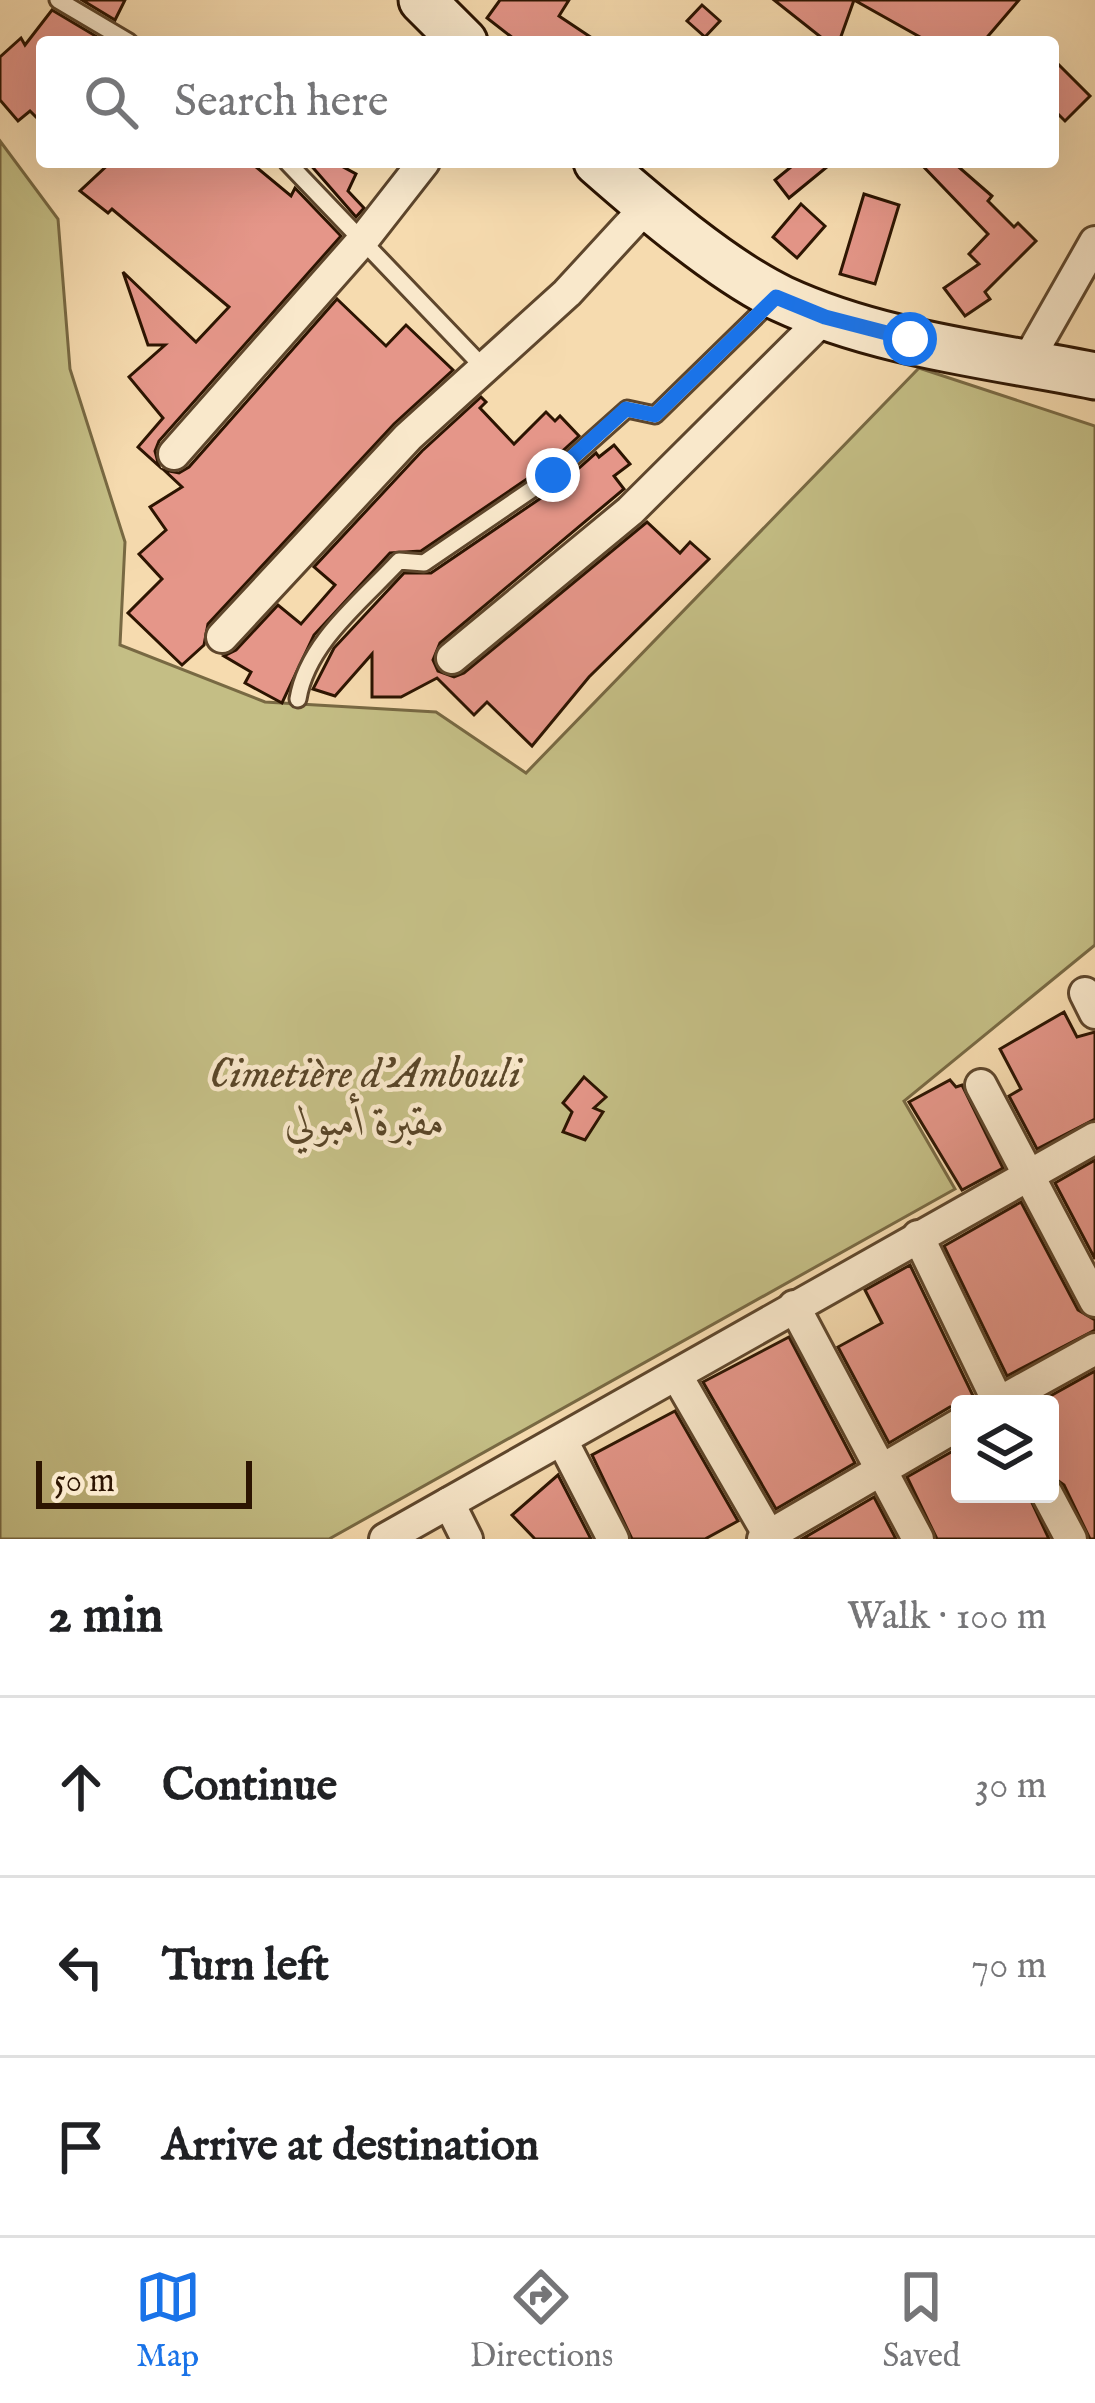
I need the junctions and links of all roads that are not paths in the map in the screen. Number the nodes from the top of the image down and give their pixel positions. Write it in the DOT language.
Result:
graph roads {
  1 [pos="58,0"];
  2 [pos="422,0"];
  3 [pos="119,36"];
  4 [pos="458,36"];
  5 [pos="293,168"];
  6 [pos="419,168"];
  7 [pos="604,168"];
  8 [pos="647,206"];
  9 [pos="363,240"];
  10 [pos="1095,242"];
  11 [pos="776,297"];
  12 [pos="825,317"];
  13 [pos="1025,365"];
  14 [pos="485,369"];
  15 [pos="1095,376"];
  16 [pos="174,454"];
  17 [pos="222,637"];
  18 [pos="452,658"];
  19 [pos="298,698"];
  20 [pos="981,1084"];
  21 [pos="1095,1138"];
  22 [pos="1031,1175"];
  23 [pos="917,1235"];
  24 [pos="1095,1301"];
  25 [pos="794,1306"];
  26 [pos="1095,1348"];
  27 [pos="677,1376"];
  28 [pos="994,1395"];
  29 [pos="1014,1395"];
  30 [pos="951,1429"];
  31 [pos="563,1442"];
  32 [pos="882,1467"];
  33 [pos="1052,1503"];
  34 [pos="449,1504"];
  35 [pos="768,1538"];
  36 [pos="386,1539"];
  37 [pos="467,1539"];
  38 [pos="613,1539"];
  39 [pos="918,1539"];
  40 [pos="1071,1539"];
  1 -- 3 [label="lane"];
  2 -- 4 [label="street"];
  5 -- 9 [label="lane"];
  6 -- 9 [label="street"];
  7 -- 8 [label="street"];
  8 -- 11 [label="street"];
  8 -- 14 [label="street"];
  9 -- 14 [label="lane"];
  9 -- 16 [label="street"];
  10 -- 13 [label="street"];
  11 -- 12 [label="street"];
  11 -- 19 [label="lane"];
  12 -- 13 [label="street"];
  12 -- 18 [label="street"];
  13 -- 15 [label="street"];
  14 -- 17 [label="street"];
  20 -- 22 [label="street"];
  21 -- 22 [label="street"];
  22 -- 23 [label="street"];
  22 -- 24 [label="street"];
  23 -- 25 [label="street"];
  23 -- 28 [label="street"];
  25 -- 27 [label="street"];
  25 -- 32 [label="street"];
  26 -- 29 [label="street"];
  27 -- 31 [label="street"];
  27 -- 35 [label="street"];
  30 -- 32 [label="street"];
  31 -- 34 [label="street"];
  31 -- 38 [label="street"];
  32 -- 35 [label="street"];
  32 -- 39 [label="street"];
  33 -- 40 [label="street"];
  34 -- 36 [label="street"];
  34 -- 37 [label="street"];
}
